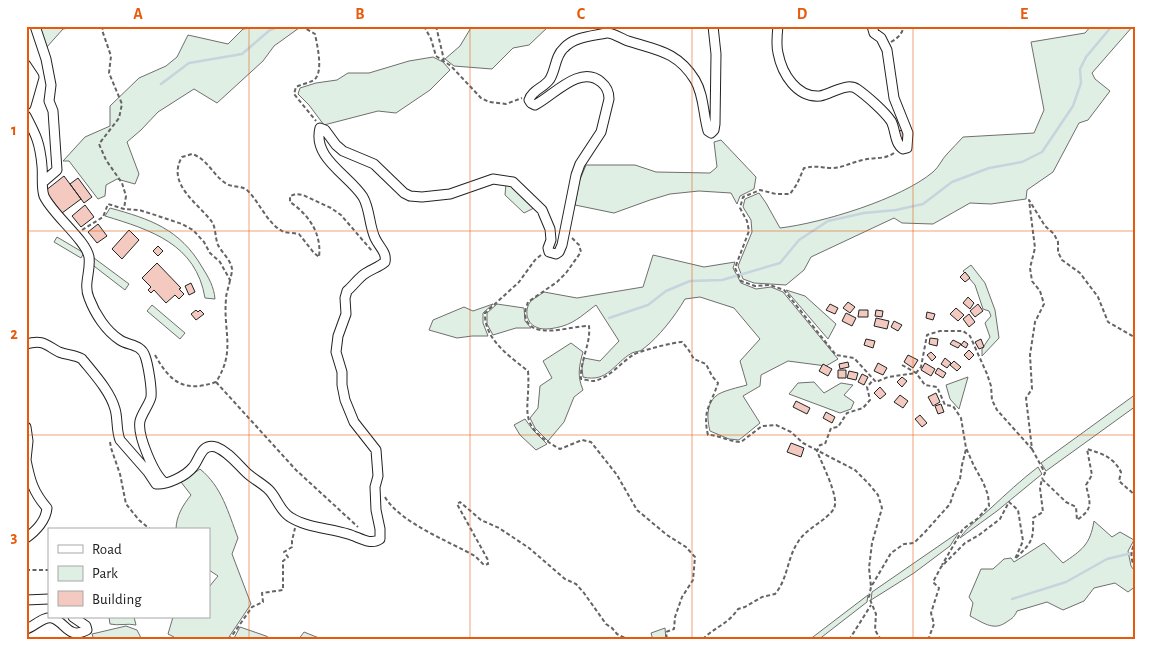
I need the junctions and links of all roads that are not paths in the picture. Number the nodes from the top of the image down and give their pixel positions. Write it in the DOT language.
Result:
graph roads {
  1 [pos="35,26"];
  2 [pos="713,26"];
  3 [pos="778,26"];
  4 [pos="872,26"];
  5 [pos="26,64"];
  6 [pos="26,105"];
  7 [pos="26,116"];
  8 [pos="43,182"];
  9 [pos="26,344"];
  10 [pos="26,427"];
  11 [pos="26,460"];
  12 [pos="165,483"];
  13 [pos="26,538"];
  14 [pos="48,599"];
  15 [pos="26,600"];
  16 [pos="49,618"];
  17 [pos="53,618"];
  18 [pos="74,618"];
  19 [pos="26,629"];
  1 -- 8 [label="street"];
  2 -- 12 [label="street"];
  3 -- 4 [label="street"];
  5 -- 6 [label="street"];
  7 -- 8 [label="street"];
  8 -- 12 [label="street"];
  9 -- 12 [label="street"];
  10 -- 11 [label="street"];
  11 -- 13 [label="street"];
  14 -- 15 [label="street"];
  16 -- 19 [label="street"];
  17 -- 18 [label="street"];
}
